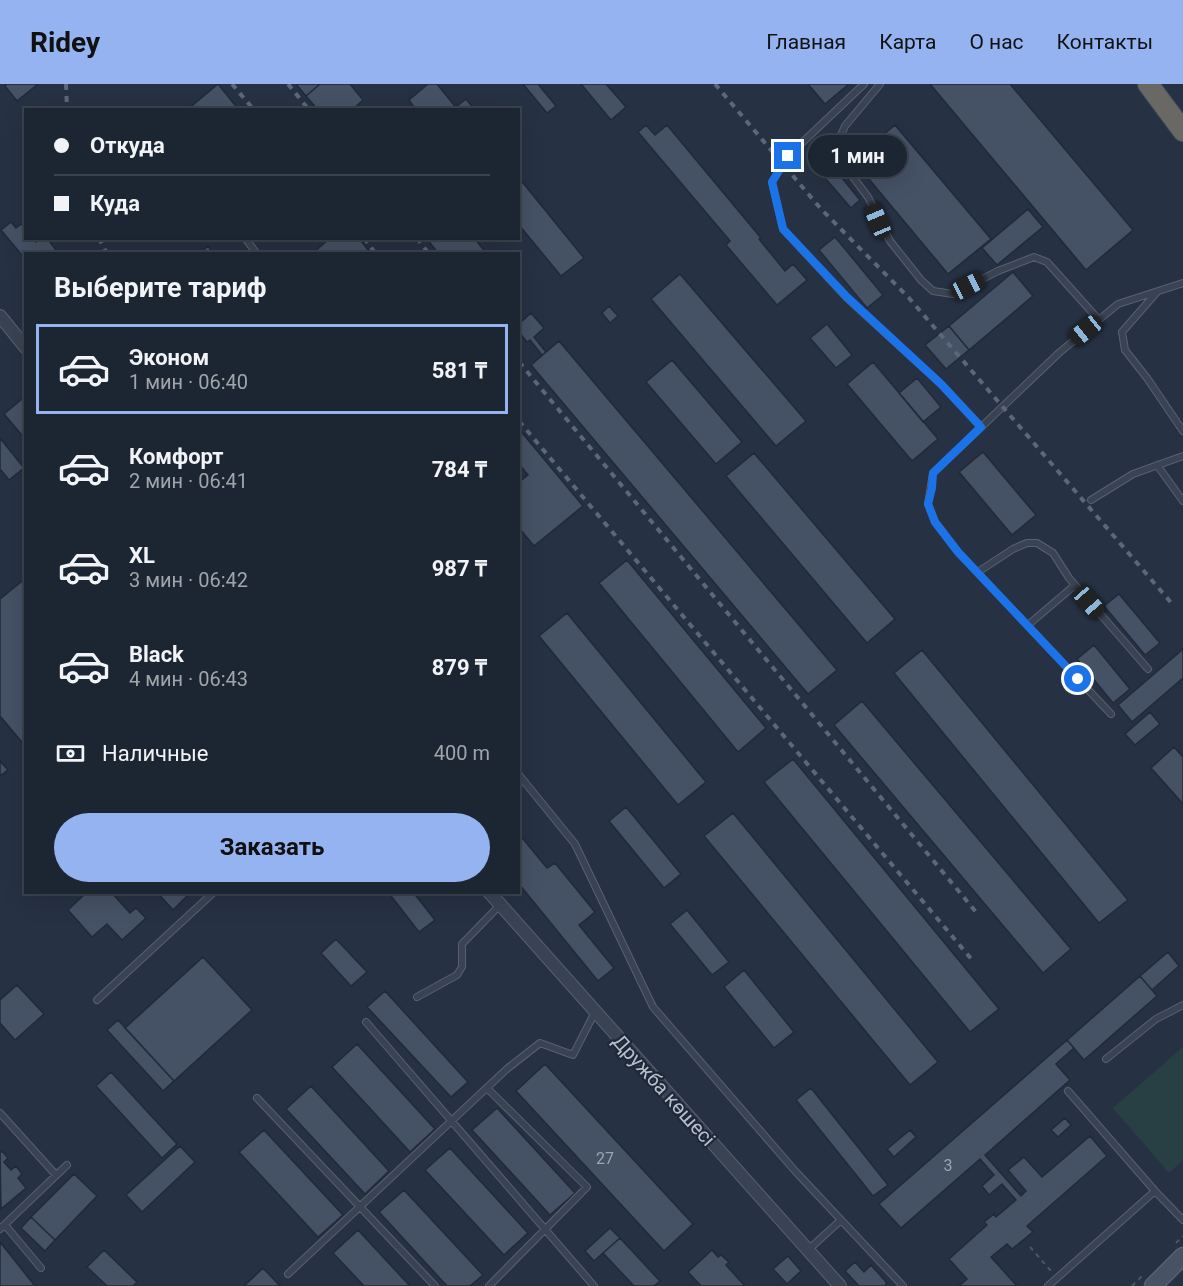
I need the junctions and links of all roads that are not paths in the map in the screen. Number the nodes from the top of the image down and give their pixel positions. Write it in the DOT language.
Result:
graph roads {
  1 [pos="864,84"];
  2 [pos="880,84"];
  3 [pos="1148,84"];
  4 [pos="1183,131"];
  5 [pos="1183,283"];
  6 [pos="1158,292"];
  7 [pos="0,316"];
  8 [pos="1099,320"];
  9 [pos="24,346"];
  10 [pos="981,427"];
  11 [pos="1183,431"];
  12 [pos="1183,456"];
  13 [pos="1157,465"];
  14 [pos="1091,500"];
  15 [pos="1183,501"];
  16 [pos="978,572"];
  17 [pos="1075,585"];
  18 [pos="1028,625"];
  19 [pos="1148,669"];
  20 [pos="1111,714"];
  21 [pos="520,776"];
  22 [pos="212,894"];
  23 [pos="491,894"];
  24 [pos="500,905"];
  25 [pos="417,997"];
  26 [pos="97,1000"];
  27 [pos="1183,1005"];
  28 [pos="595,1012"];
  29 [pos="366,1022"];
  30 [pos="1106,1059"];
  31 [pos="487,1088"];
  32 [pos="1068,1091"];
  33 [pos="257,1098"];
  34 [pos="0,1113"];
  35 [pos="451,1122"];
  36 [pos="67,1165"];
  37 [pos="56,1175"];
  38 [pos="1155,1191"];
  39 [pos="360,1207"];
  40 [pos="841,1220"];
  41 [pos="1183,1220"];
  42 [pos="2,1227"];
  43 [pos="544,1230"];
  44 [pos="807,1250"];
  45 [pos="1183,1256"];
  46 [pos="41,1268"];
  47 [pos="288,1274"];
  48 [pos="435,1286"];
  49 [pos="489,1286"];
  50 [pos="594,1286"];
  51 [pos="840,1286"];
  52 [pos="903,1286"];
  53 [pos="1048,1286"];
  54 [pos="1153,1286"];
  1 -- 10 [label="lane"];
  2 -- 8 [label="lane"];
  3 -- 4 [label="highway"];
  5 -- 6 [label="lane"];
  6 -- 8 [label="lane"];
  6 -- 11 [label="lane"];
  7 -- 9 [label="street"];
  8 -- 10 [label="lane"];
  10 -- 16 [label="lane"];
  12 -- 13 [label="lane"];
  13 -- 14 [label="lane"];
  13 -- 15 [label="lane"];
  16 -- 17 [label="lane"];
  16 -- 18 [label="lane"];
  17 -- 18 [label="lane"];
  17 -- 19 [label="lane"];
  18 -- 20 [label="lane"];
  21 -- 40 [label="lane"];
  22 -- 26 [label="lane"];
  23 -- 24 [label="street, Дружба көшесі"];
  24 -- 25 [label="lane"];
  24 -- 28 [label="street, Дружба көшесі"];
  27 -- 30 [label="lane"];
  28 -- 31 [label="lane"];
  28 -- 44 [label="street, Дружба көшесі"];
  29 -- 35 [label="lane"];
  31 -- 35 [label="lane"];
  31 -- 43 [label="lane"];
  32 -- 38 [label="lane"];
  33 -- 39 [label="lane"];
  34 -- 37 [label="lane"];
  35 -- 39 [label="lane"];
  35 -- 43 [label="lane"];
  36 -- 37 [label="lane"];
  37 -- 42 [label="lane"];
  38 -- 41 [label="lane"];
  38 -- 53 [label="lane"];
  39 -- 47 [label="lane"];
  39 -- 48 [label="lane"];
  40 -- 44 [label="lane"];
  40 -- 52 [label="lane"];
  42 -- 46 [label="lane"];
  43 -- 49 [label="lane"];
  43 -- 50 [label="lane"];
  44 -- 51 [label="street, Дружба көшесі"];
  45 -- 54 [label="main road"];
}
